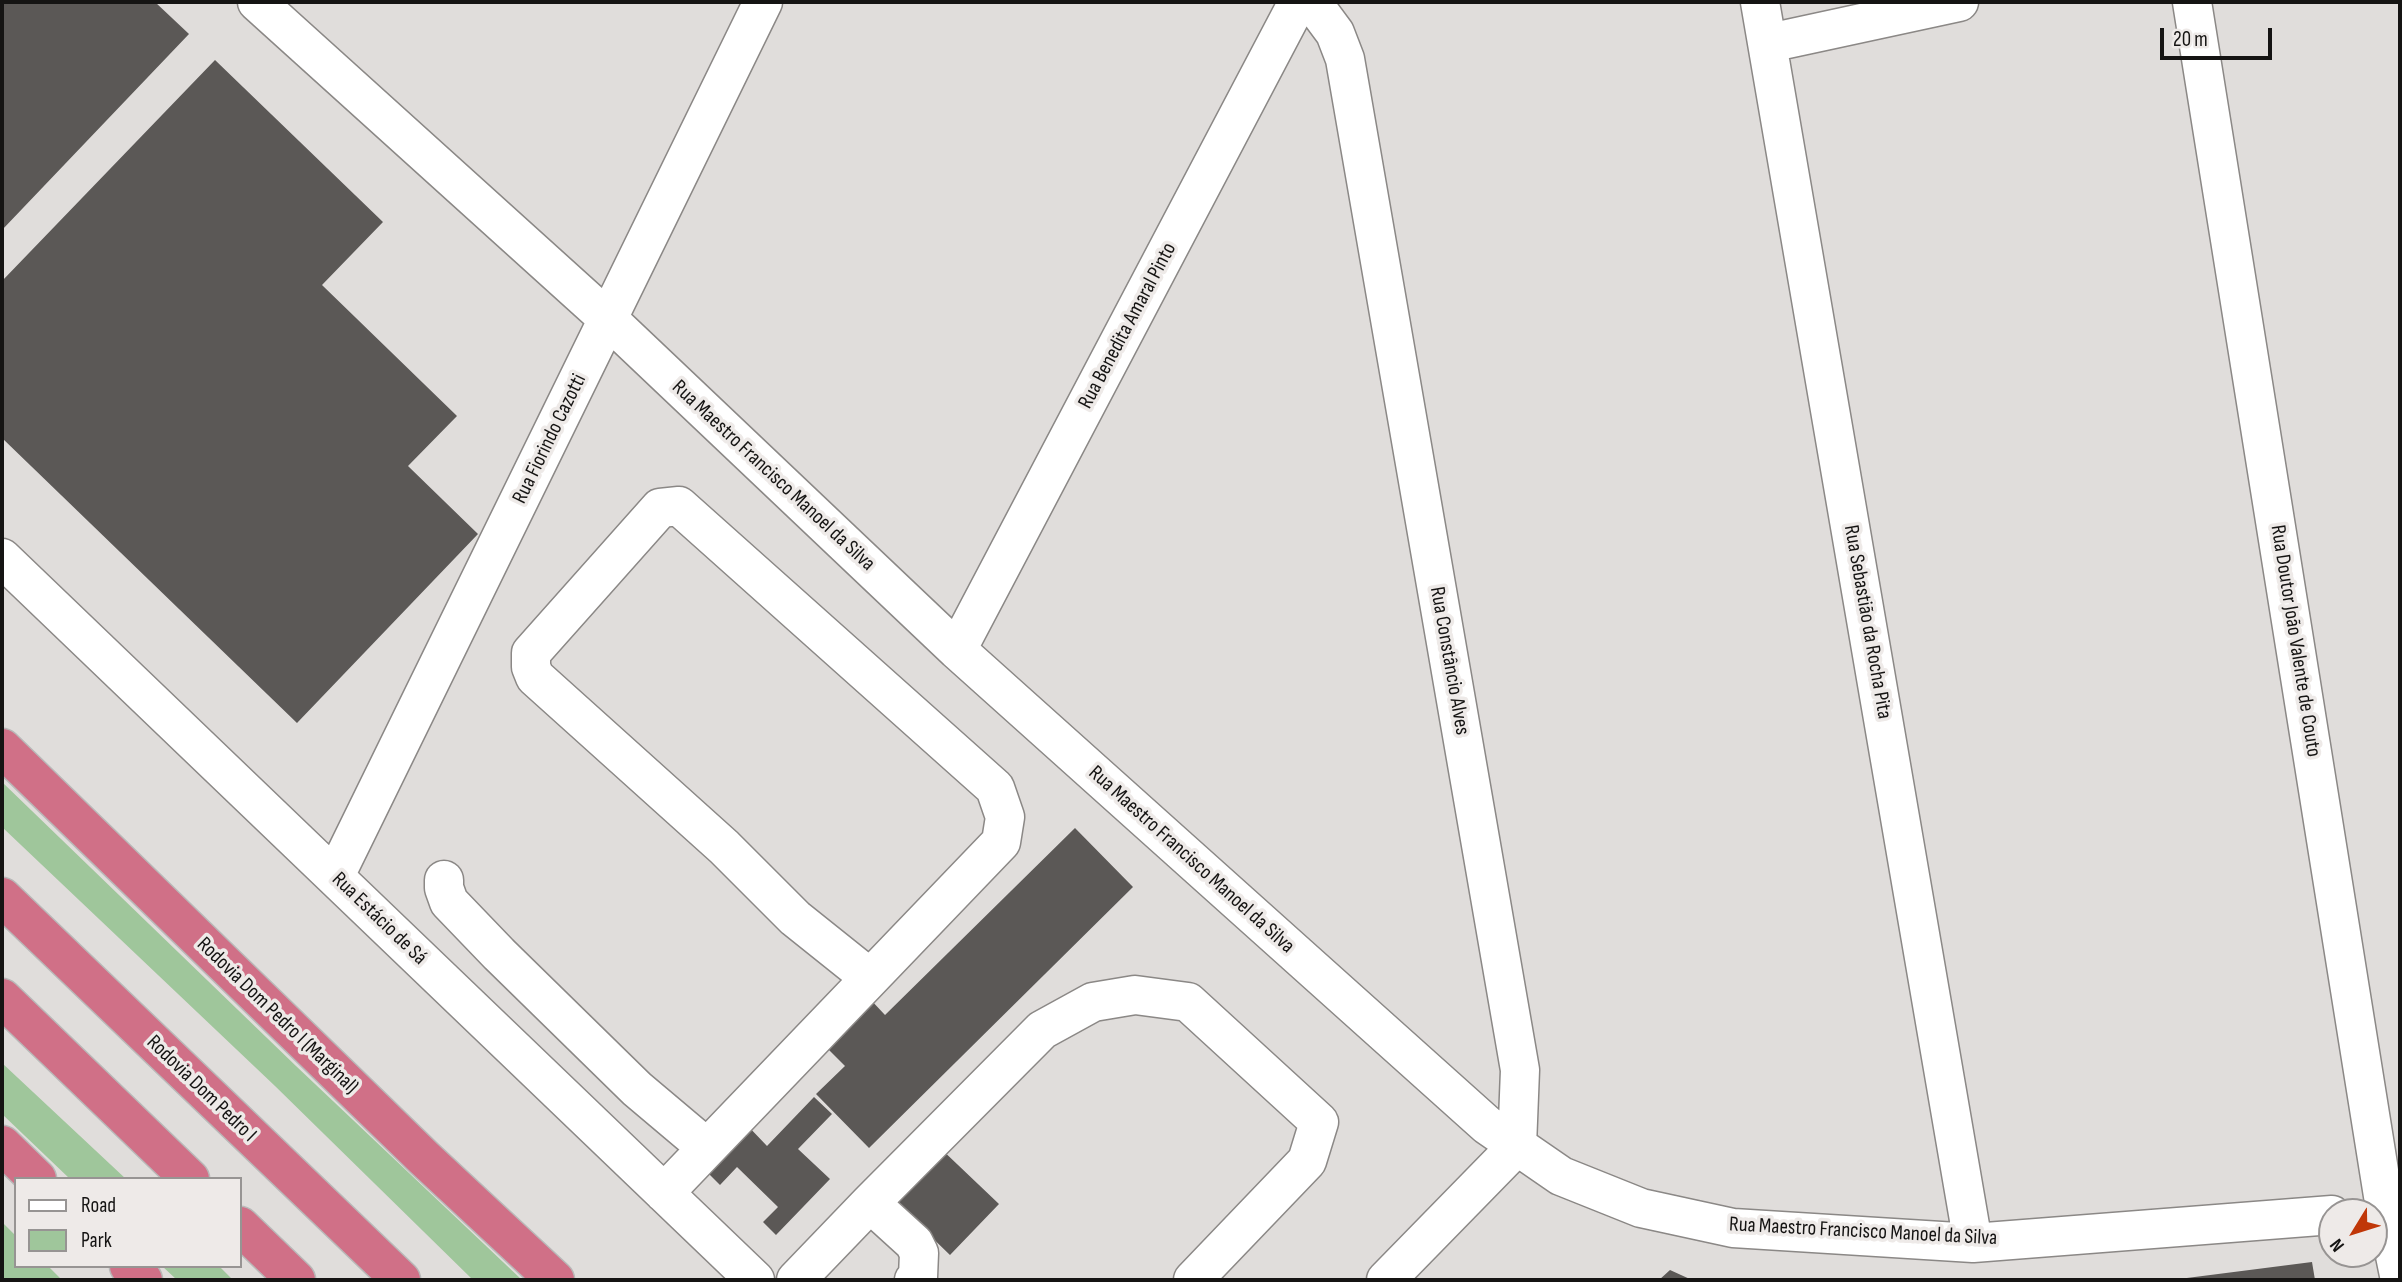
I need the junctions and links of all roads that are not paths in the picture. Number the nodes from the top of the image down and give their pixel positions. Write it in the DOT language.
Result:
graph roads {
  1 [pos="764,2"];
  2 [pos="1298,2"];
  3 [pos="1312,2"];
  4 [pos="1760,2"];
  5 [pos="1959,2"];
  6 [pos="2192,2"];
  7 [pos="279,10"];
  8 [pos="1769,43"];
  9 [pos="608,320"];
  10 [pos="2,558"];
  11 [pos="957,650"];
  12 [pos="2,748"];
  13 [pos="335,876"];
  14 [pos="444,880"];
  15 [pos="2,897"];
  16 [pos="870,978"];
  17 [pos="2,998"];
  18 [pos="2,1144"];
  19 [pos="1517,1146"];
  20 [pos="707,1148"];
  21 [pos="35,1177"];
  22 [pos="188,1177"];
  23 [pos="664,1193"];
  24 [pos="2378,1198"];
  25 [pos="870,1203"];
  26 [pos="2318,1216"];
  27 [pos="242,1228"];
  28 [pos="2388,1237"];
  29 [pos="1973,1243"];
  30 [pos="296,1280"];
  31 [pos="401,1280"];
  32 [pos="555,1280"];
  33 [pos="755,1280"];
  34 [pos="796,1280"];
  35 [pos="914,1280"];
  36 [pos="1193,1280"];
  37 [pos="1386,1280"];
  38 [pos="2400,1280"];
  1 -- 9 [label="street, Rua Fiorindo Cazotti"];
  2 -- 11 [label="street, Rua Benedita Amaral Pinto"];
  3 -- 19 [label="street, Rua Constâncio Alves"];
  4 -- 8 [label="street, Rua Sebastião da Rocha Pita"];
  5 -- 8 [label="street"];
  6 -- 24 [label="street, Rua Doutor João Valente de Couto"];
  7 -- 9 [label="street, Rua Maestro Francisco Manoel da Silva"];
  8 -- 29 [label="street, Rua Sebastião da Rocha Pita"];
  9 -- 11 [label="street, Rua Maestro Francisco Manoel da Silva"];
  9 -- 13 [label="street, Rua Fiorindo Cazotti"];
  10 -- 13 [label="street, Rua Estácio de Sá"];
  11 -- 19 [label="street, Rua Maestro Francisco Manoel da Silva"];
  12 -- 32 [label="highway, Rodovia Dom Pedro I (Marginal)"];
  13 -- 23 [label="street, Rua Estácio de Sá"];
  14 -- 20 [label="street"];
  15 -- 31 [label="highway, Rodovia Dom Pedro I"];
  16 -- 16 [label="street"];
  16 -- 20 [label="street"];
  17 -- 22 [label="highway"];
  18 -- 21 [label="highway"];
  19 -- 29 [label="street, Rua Maestro Francisco Manoel da Silva"];
  19 -- 37 [label="street"];
  20 -- 23 [label="street"];
  23 -- 33 [label="street, Rua Estácio de Sá"];
  25 -- 34 [label="street"];
  25 -- 35 [label="street"];
  25 -- 36 [label="street"];
  26 -- 29 [label="street, Rua Maestro Francisco Manoel da Silva"];
  27 -- 30 [label="highway"];
  28 -- 38 [label="street, Rua Doutor João Valente de Couto"];
}
